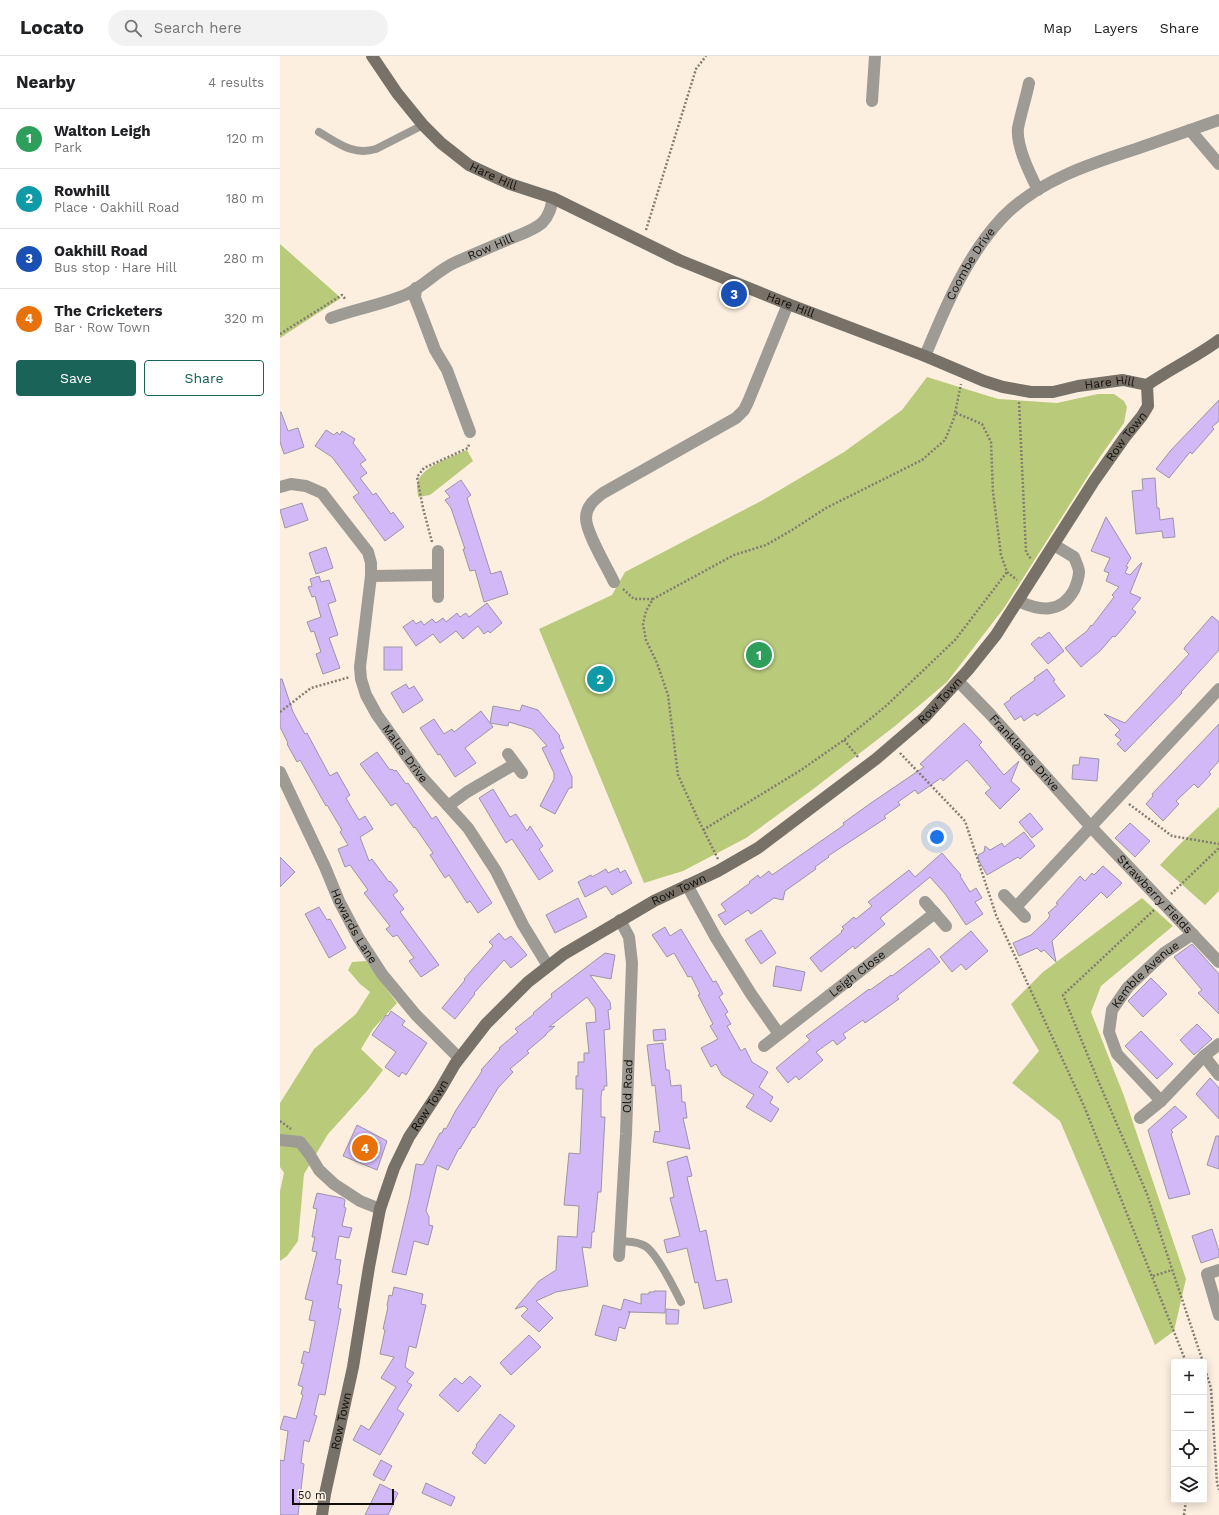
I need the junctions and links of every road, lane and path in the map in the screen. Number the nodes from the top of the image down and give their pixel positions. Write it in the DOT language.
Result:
graph roads {
  1 [pos="372,56"];
  2 [pos="706,56"];
  3 [pos="875,56"];
  4 [pos="1029,83"];
  5 [pos="872,101"];
  6 [pos="1219,120"];
  7 [pos="422,125"];
  8 [pos="1190,130"];
  9 [pos="319,132"];
  10 [pos="1219,164"];
  11 [pos="1038,190"];
  12 [pos="553,198"];
  13 [pos="642,242"];
  14 [pos="416,288"];
  15 [pos="788,304"];
  16 [pos="331,318"];
  17 [pos="1216,343"];
  18 [pos="925,356"];
  19 [pos="963,373"];
  20 [pos="1147,385"];
  21 [pos="1018,389"];
  22 [pos="955,412"];
  23 [pos="470,432"];
  24 [pos="280,487"];
  25 [pos="1054,545"];
  26 [pos="438,551"];
  27 [pos="1039,569"];
  28 [pos="1007,572"];
  29 [pos="438,575"];
  30 [pos="371,576"];
  31 [pos="614,582"];
  32 [pos="1026,589"];
  33 [pos="438,597"];
  34 [pos="654,599"];
  35 [pos="1018,601"];
  36 [pos="361,674"];
  37 [pos="958,680"];
  38 [pos="1219,689"];
  39 [pos="280,712"];
  40 [pos="844,740"];
  41 [pos="893,746"];
  42 [pos="515,763"];
  43 [pos="866,767"];
  44 [pos="280,772"];
  45 [pos="1120,796"];
  46 [pos="448,806"];
  47 [pos="1091,827"];
  48 [pos="703,830"];
  49 [pos="1219,844"];
  50 [pos="723,868"];
  51 [pos="687,885"];
  52 [pos="1004,895"];
  53 [pos="925,902"];
  54 [pos="1016,907"];
  55 [pos="935,913"];
  56 [pos="1025,917"];
  57 [pos="620,920"];
  58 [pos="946,926"];
  59 [pos="1193,934"];
  60 [pos="1219,962"];
  61 [pos="548,966"];
  62 [pos="779,1034"];
  63 [pos="1219,1044"];
  64 [pos="764,1046"];
  65 [pos="1204,1056"];
  66 [pos="459,1058"];
  67 [pos="1219,1075"];
  68 [pos="1161,1101"];
  69 [pos="1140,1118"];
  70 [pos="280,1140"];
  71 [pos="380,1209"];
  72 [pos="620,1241"];
  73 [pos="619,1256"];
  74 [pos="1172,1270"];
  75 [pos="1219,1270"];
  76 [pos="1153,1276"];
  77 [pos="681,1302"];
  78 [pos="1219,1315"];
  79 [pos="1185,1359"];
  80 [pos="1207,1375"];
  81 [pos="1219,1490"];
  82 [pos="1186,1503"];
  83 [pos="322,1515"];
  84 [pos="1184,1515"];
  1 -- 7 [label="street, Hare Hill"];
  2 -- 13 [label="path"];
  3 -- 5 [label="street"];
  4 -- 11 [label="street"];
  6 -- 8 [label="street, Coombe Drive"];
  7 -- 9 [label="lane"];
  7 -- 12 [label="street, Hare Hill"];
  8 -- 10 [label="street"];
  8 -- 11 [label="street, Coombe Drive"];
  11 -- 18 [label="street, Coombe Drive"];
  12 -- 13 [label="street, Hare Hill"];
  12 -- 14 [label="street, Row Hill"];
  13 -- 15 [label="street, Hare Hill"];
  14 -- 16 [label="street, Row Hill"];
  14 -- 23 [label="street"];
  15 -- 18 [label="street, Hare Hill"];
  15 -- 31 [label="street"];
  17 -- 20 [label="street, Hare Hill"];
  18 -- 19 [label="street, Hare Hill"];
  19 -- 21 [label="street, Hare Hill"];
  19 -- 22 [label="path"];
  20 -- 21 [label="street, Hare Hill"];
  20 -- 25 [label="street, Row Town"];
  21 -- 27 [label="path"];
  22 -- 28 [label="path"];
  22 -- 34 [label="path"];
  23 -- 26 [label="path"];
  24 -- 30 [label="street"];
  25 -- 27 [label="street, Row Town"];
  25 -- 35 [label="street"];
  26 -- 29 [label="street"];
  27 -- 32 [label="street, Row Town"];
  28 -- 32 [label="path"];
  28 -- 40 [label="path"];
  29 -- 30 [label="street"];
  29 -- 33 [label="street"];
  30 -- 36 [label="street, Malus Drive"];
  31 -- 34 [label="path"];
  32 -- 35 [label="street, Row Town"];
  34 -- 48 [label="path"];
  35 -- 37 [label="street, Row Town"];
  36 -- 39 [label="path"];
  36 -- 46 [label="street, Malus Drive"];
  37 -- 41 [label="street, Row Town"];
  37 -- 47 [label="street, Franklands Drive"];
  38 -- 45 [label="street"];
  40 -- 43 [label="path"];
  40 -- 48 [label="path"];
  41 -- 43 [label="street, Row Town"];
  41 -- 76 [label="path"];
  42 -- 46 [label="street"];
  43 -- 50 [label="street, Row Town"];
  44 -- 66 [label="street, Howards Lane"];
  45 -- 47 [label="street"];
  45 -- 49 [label="path"];
  46 -- 61 [label="street, Malus Drive"];
  47 -- 54 [label="street"];
  47 -- 59 [label="street, Strawberry Fields"];
  48 -- 50 [label="path"];
  50 -- 51 [label="street, Row Town"];
  51 -- 57 [label="street, Row Town"];
  51 -- 62 [label="street"];
  52 -- 54 [label="street"];
  53 -- 55 [label="street"];
  54 -- 56 [label="street"];
  55 -- 58 [label="street"];
  55 -- 62 [label="street, Leigh Close"];
  57 -- 61 [label="street, Row Town"];
  57 -- 72 [label="street, Old Road"];
  59 -- 60 [label="street, Strawberry Fields"];
  59 -- 68 [label="street, Kemble Avenue"];
  61 -- 66 [label="street, Row Town"];
  62 -- 64 [label="street, Leigh Close"];
  63 -- 65 [label="street"];
  65 -- 67 [label="street"];
  65 -- 68 [label="street"];
  66 -- 71 [label="street, Row Town"];
  68 -- 69 [label="street"];
  70 -- 71 [label="street"];
  71 -- 83 [label="street, Row Town"];
  72 -- 73 [label="street, Old Road"];
  72 -- 77 [label="lane"];
  74 -- 76 [label="path"];
  75 -- 78 [label="street"];
  76 -- 79 [label="path"];
  80 -- 81 [label="path"];
  82 -- 84 [label="path"];
}
